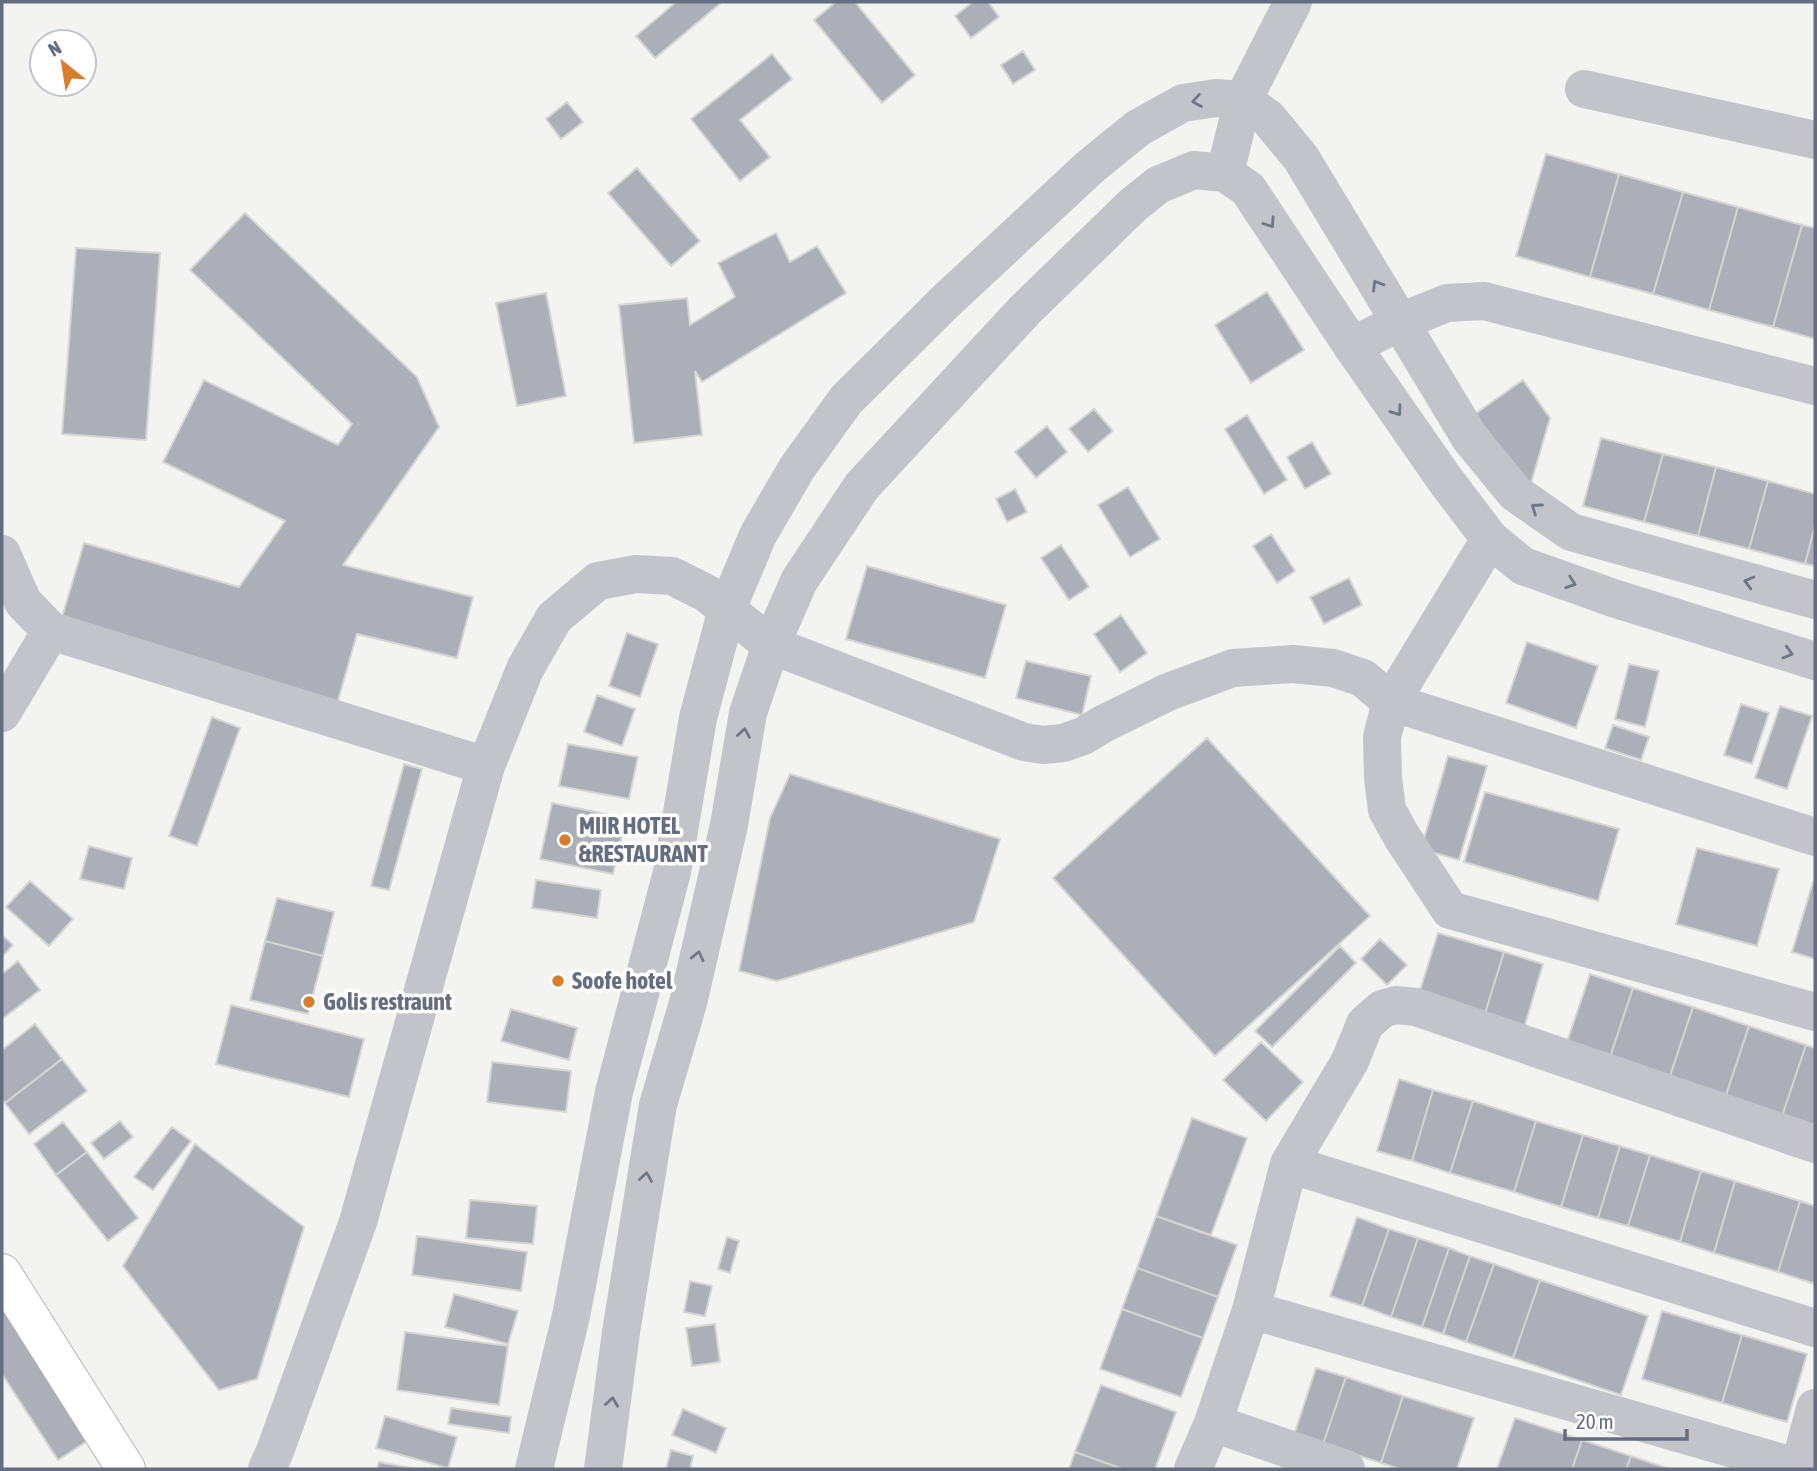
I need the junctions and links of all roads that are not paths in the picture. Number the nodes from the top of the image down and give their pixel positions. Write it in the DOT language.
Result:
graph roads {
  1 [pos="1293,2"];
  2 [pos="1584,89"];
  3 [pos="1243,100"];
  4 [pos="1815,139"];
  5 [pos="1225,173"];
  6 [pos="1400,322"];
  7 [pos="1352,346"];
  8 [pos="1815,386"];
  9 [pos="1490,539"];
  10 [pos="2,554"];
  11 [pos="1815,600"];
  12 [pos="727,609"];
  13 [pos="51,631"];
  14 [pos="771,645"];
  15 [pos="1815,661"];
  16 [pos="1391,702"];
  17 [pos="2,713"];
  18 [pos="486,766"];
  19 [pos="1815,837"];
  20 [pos="1815,1012"];
  21 [pos="614,1093"];
  22 [pos="658,1105"];
  23 [pos="1815,1144"];
  24 [pos="1289,1164"];
  25 [pos="2,1273"];
  26 [pos="1251,1310"];
  27 [pos="1815,1328"];
  28 [pos="1815,1408"];
  29 [pos="1213,1423"];
  30 [pos="126,1469"];
  31 [pos="267,1469"];
  32 [pos="534,1469"];
  33 [pos="603,1469"];
  34 [pos="1193,1469"];
  35 [pos="1346,1469"];
  36 [pos="1801,1469"];
  1 -- 3 [label="street"];
  2 -- 4 [label="street"];
  3 -- 5 [label="street"];
  6 -- 3 [label="street, one-way"];
  3 -- 12 [label="street, one-way"];
  5 -- 7 [label="street, one-way"];
  5 -- 14 [label="street"];
  6 -- 7 [label="street"];
  6 -- 8 [label="street"];
  11 -- 6 [label="street, one-way"];
  7 -- 9 [label="street, one-way"];
  9 -- 15 [label="street, one-way"];
  9 -- 16 [label="street"];
  10 -- 13 [label="street"];
  12 -- 14 [label="street"];
  12 -- 18 [label="street"];
  12 -- 21 [label="street"];
  13 -- 17 [label="street"];
  13 -- 18 [label="street"];
  14 -- 16 [label="street"];
  22 -- 14 [label="street, one-way"];
  16 -- 19 [label="street"];
  16 -- 20 [label="street"];
  18 -- 31 [label="street"];
  21 -- 22 [label="street"];
  21 -- 32 [label="street"];
  33 -- 22 [label="street, one-way"];
  23 -- 24 [label="street"];
  24 -- 26 [label="street"];
  24 -- 27 [label="street"];
  25 -- 30 [label="highway"];
  26 -- 29 [label="street"];
  26 -- 36 [label="street"];
  28 -- 36 [label="street"];
  29 -- 34 [label="street"];
  29 -- 35 [label="street"];
}
